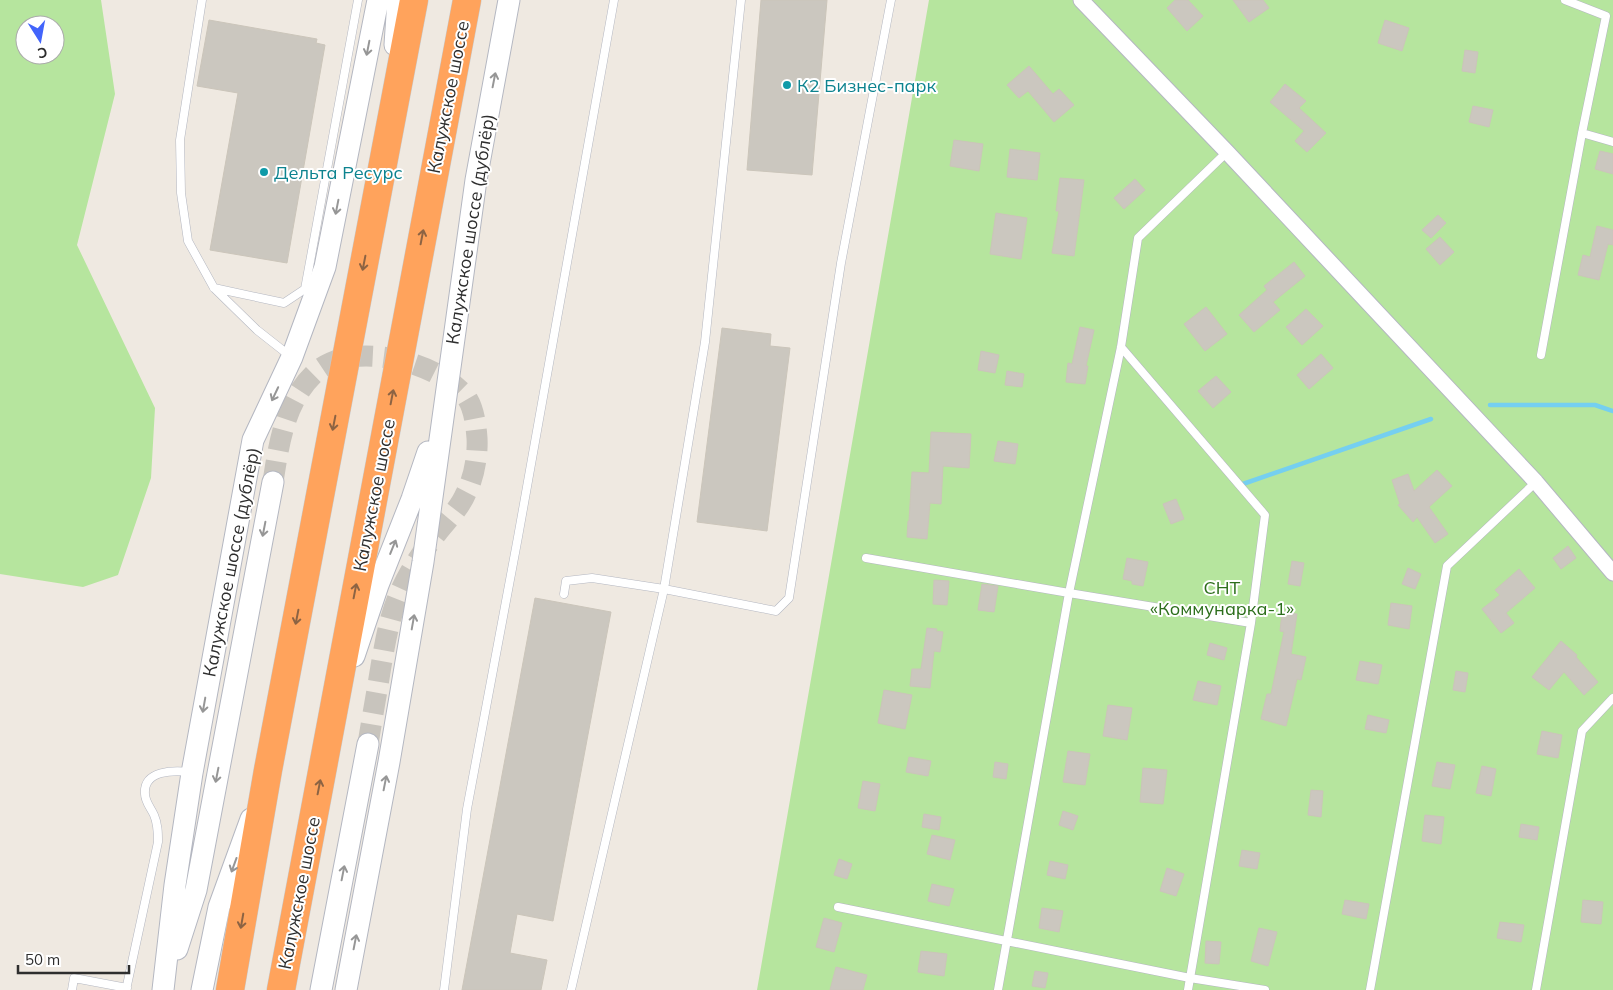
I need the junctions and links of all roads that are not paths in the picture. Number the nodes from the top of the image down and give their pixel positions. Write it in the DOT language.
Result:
graph roads {
  1 [pos="202,0"];
  2 [pos="358,0"];
  3 [pos="378,0"];
  4 [pos="398,0"];
  5 [pos="414,0"];
  6 [pos="467,0"];
  7 [pos="509,0"];
  8 [pos="614,0"];
  9 [pos="741,0"];
  10 [pos="890,0"];
  11 [pos="1081,0"];
  12 [pos="1565,0"];
  13 [pos="1582,133"];
  14 [pos="1613,142"];
  15 [pos="386,146"];
  16 [pos="1227,152"];
  17 [pos="214,288"];
  18 [pos="1121,347"];
  19 [pos="1541,355"];
  20 [pos="292,357"];
  21 [pos="444,402"];
  22 [pos="273,482"];
  23 [pos="1536,482"];
  24 [pos="866,558"];
  25 [pos="1613,573"];
  26 [pos="664,589"];
  27 [pos="564,594"];
  28 [pos="1069,594"];
  29 [pos="1251,623"];
  30 [pos="1613,698"];
  31 [pos="330,725"];
  32 [pos="368,744"];
  33 [pos="268,770"];
  34 [pos="192,773"];
  35 [pos="838,907"];
  36 [pos="1007,941"];
  37 [pos="1190,978"];
  38 [pos="127,989"];
  39 [pos="72,990"];
  40 [pos="164,990"];
  41 [pos="202,990"];
  42 [pos="230,990"];
  43 [pos="281,990"];
  44 [pos="321,990"];
  45 [pos="346,990"];
  46 [pos="444,990"];
  47 [pos="571,990"];
  48 [pos="998,990"];
  49 [pos="1188,990"];
  50 [pos="1266,990"];
  51 [pos="1370,990"];
  52 [pos="1536,990"];
  1 -- 17 [label="lane"];
  2 -- 17 [label="lane"];
  3 -- 20 [label="main road, Калужское шоссе (дублёр), one-way"];
  4 -- 15 [label="main road"];
  5 -- 15 [label="highway"];
  31 -- 6 [label="highway, Калужское шоссе, one-way"];
  21 -- 7 [label="main road, Калужское шоссе (дублёр), one-way"];
  8 -- 46 [label="lane"];
  9 -- 26 [label="lane"];
  10 -- 26 [label="lane"];
  11 -- 16 [label="street"];
  12 -- 13 [label="lane"];
  13 -- 14 [label="lane"];
  13 -- 19 [label="lane"];
  15 -- 33 [label="highway, one-way"];
  16 -- 18 [label="lane"];
  16 -- 23 [label="street"];
  17 -- 20 [label="lane"];
  18 -- 28 [label="lane"];
  18 -- 29 [label="lane"];
  20 -- 34 [label="main road, Калужское шоссе (дублёр), one-way"];
  31 -- 21 [label="main road, one-way"];
  45 -- 21 [label="main road, Калужское шоссе (дублёр), one-way"];
  22 -- 40 [label="main road, one-way"];
  23 -- 25 [label="street"];
  23 -- 51 [label="lane"];
  24 -- 28 [label="lane"];
  26 -- 27 [label="lane"];
  26 -- 47 [label="lane"];
  28 -- 29 [label="lane"];
  28 -- 36 [label="lane"];
  29 -- 37 [label="lane"];
  30 -- 52 [label="lane"];
  43 -- 31 [label="highway, Калужское шоссе, one-way"];
  44 -- 32 [label="main road, one-way"];
  33 -- 41 [label="main road, one-way"];
  33 -- 42 [label="highway, one-way"];
  34 -- 38 [label="lane"];
  34 -- 40 [label="main road, Калужское шоссе (дублёр)"];
  35 -- 36 [label="lane"];
  36 -- 37 [label="lane"];
  36 -- 48 [label="lane"];
  37 -- 49 [label="lane"];
  37 -- 50 [label="lane"];
  38 -- 39 [label="lane"];
}
